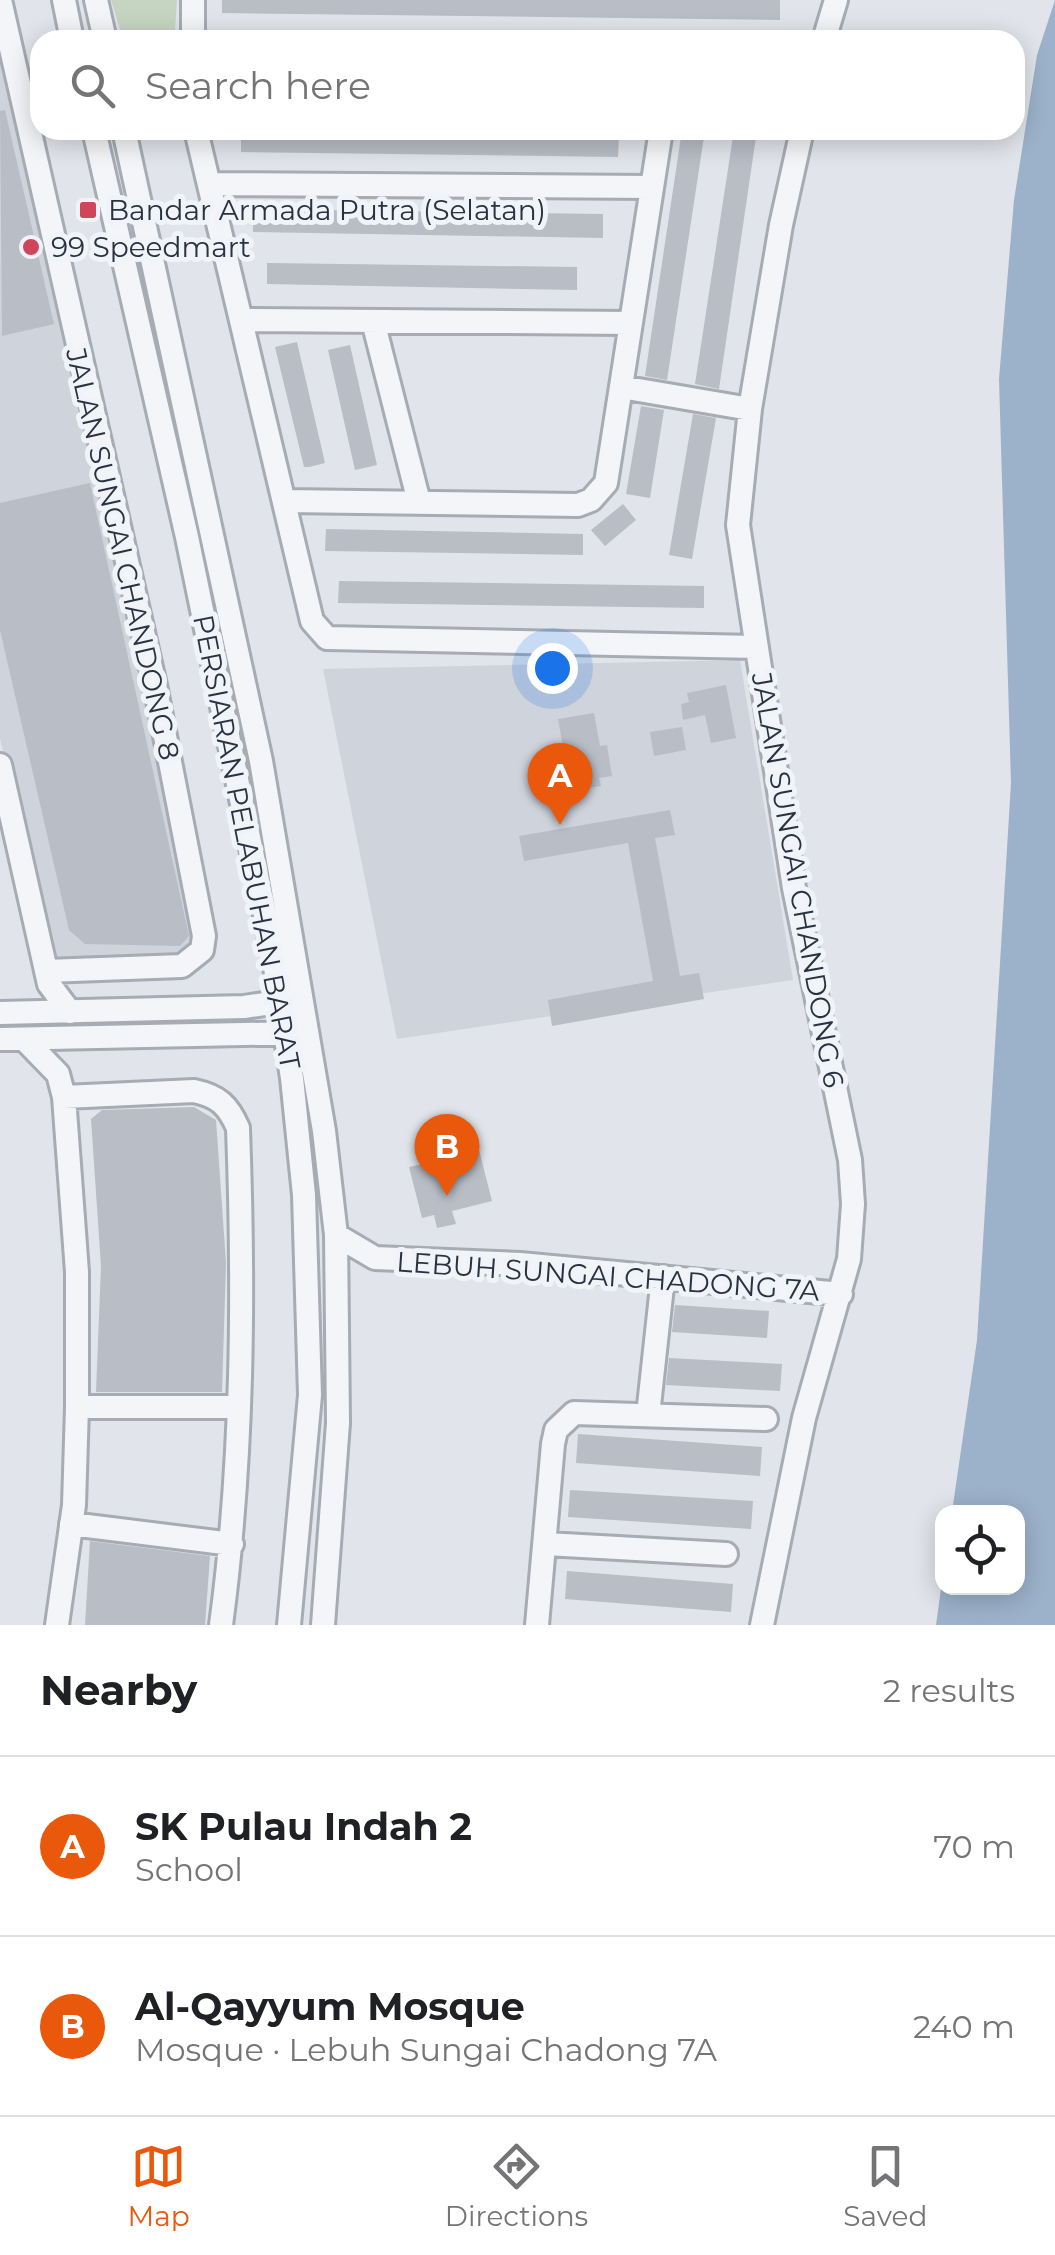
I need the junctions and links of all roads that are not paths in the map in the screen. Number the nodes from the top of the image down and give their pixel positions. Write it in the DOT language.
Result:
graph roads {
  1 [pos="0,0"];
  2 [pos="64,0"];
  3 [pos="96,0"];
  4 [pos="192,0"];
  5 [pos="836,0"];
  6 [pos="70,30"];
  7 [pos="103,30"];
  8 [pos="193,30"];
  9 [pos="827,30"];
  10 [pos="30,133"];
  11 [pos="32,140"];
  12 [pos="96,140"];
  13 [pos="126,140"];
  14 [pos="199,140"];
  15 [pos="659,140"];
  16 [pos="800,140"];
  17 [pos="211,184"];
  18 [pos="652,187"];
  19 [pos="241,320"];
  20 [pos="373,321"];
  21 [pos="630,323"];
  22 [pos="621,387"];
  23 [pos="750,409"];
  24 [pos="285,501"];
  25 [pos="419,502"];
  26 [pos="212,534"];
  27 [pos="187,537"];
  28 [pos="756,647"];
  29 [pos="0,766"];
  30 [pos="272,954"];
  31 [pos="47,977"];
  32 [pos="291,1000"];
  33 [pos="244,1007"];
  34 [pos="70,1012"];
  35 [pos="9,1013"];
  36 [pos="296,1033"];
  37 [pos="256,1035"];
  38 [pos="12,1039"];
  39 [pos="93,1040"];
  40 [pos="292,1078"];
  41 [pos="61,1085"];
  42 [pos="336,1235"];
  43 [pos="375,1258"];
  44 [pos="663,1277"];
  45 [pos="337,1287"];
  46 [pos="841,1294"];
  47 [pos="77,1407"];
  48 [pos="238,1407"];
  49 [pos="648,1416"];
  50 [pos="766,1419"];
  51 [pos="71,1524"];
  52 [pos="232,1544"];
  53 [pos="546,1544"];
  54 [pos="726,1554"];
  55 [pos="57,1625"];
  56 [pos="221,1625"];
  57 [pos="290,1625"];
  58 [pos="323,1625"];
  59 [pos="537,1625"];
  60 [pos="762,1625"];
  1 -- 10 [label="street, JALAN SUNGAI CHANDONG 8"];
  2 -- 6 [label="street"];
  3 -- 7 [label="street"];
  4 -- 8 [label="street"];
  5 -- 9 [label="street"];
  11 -- 31 [label="street, JALAN SUNGAI CHANDONG 8"];
  12 -- 27 [label="street, PERSIARAN PELABUHAN BARAT"];
  13 -- 26 [label="street, PERSIARAN PELABUHAN BARAT"];
  14 -- 17 [label="street"];
  15 -- 18 [label="street"];
  16 -- 23 [label="street, JALAN SUNGAI CHANDONG 6"];
  17 -- 18 [label="street"];
  17 -- 19 [label="street"];
  18 -- 21 [label="street"];
  19 -- 20 [label="street"];
  19 -- 24 [label="street"];
  20 -- 21 [label="street"];
  20 -- 25 [label="street"];
  21 -- 22 [label="street"];
  22 -- 23 [label="street"];
  22 -- 25 [label="street"];
  23 -- 28 [label="street, JALAN SUNGAI CHANDONG 6"];
  24 -- 25 [label="street"];
  24 -- 28 [label="street"];
  26 -- 27 [label="street"];
  26 -- 32 [label="street, PERSIARAN PELABUHAN BARAT"];
  27 -- 30 [label="street, PERSIARAN PELABUHAN BARAT"];
  28 -- 46 [label="street, JALAN SUNGAI CHANDONG 6"];
  29 -- 31 [label="street"];
  30 -- 32 [label="street, PERSIARAN PELABUHAN BARAT"];
  30 -- 33 [label="street"];
  31 -- 34 [label="street"];
  31 -- 35 [label="street"];
  32 -- 33 [label="street"];
  32 -- 36 [label="street, PERSIARAN PELABUHAN BARAT"];
  33 -- 34 [label="street"];
  34 -- 35 [label="street"];
  36 -- 37 [label="street"];
  36 -- 40 [label="street, PERSIARAN PELABUHAN BARAT"];
  36 -- 42 [label="street, PERSIARAN PELABUHAN BARAT"];
  37 -- 39 [label="street"];
  37 -- 40 [label="street"];
  38 -- 39 [label="street"];
  38 -- 41 [label="street"];
  39 -- 41 [label="street"];
  40 -- 57 [label="street, PERSIARAN PELABUHAN BARAT"];
  41 -- 47 [label="street"];
  41 -- 48 [label="street"];
  42 -- 43 [label="street"];
  42 -- 45 [label="street, PERSIARAN PELABUHAN BARAT"];
  43 -- 44 [label="street, LEBUH SUNGAI CHADONG 7A"];
  43 -- 45 [label="street"];
  44 -- 46 [label="street, LEBUH SUNGAI CHADONG 7A"];
  44 -- 49 [label="street"];
  45 -- 58 [label="street, PERSIARAN PELABUHAN BARAT"];
  46 -- 60 [label="street, JALAN SUNGAI CHANDONG 6"];
  47 -- 48 [label="street"];
  47 -- 51 [label="street"];
  48 -- 52 [label="street"];
  49 -- 50 [label="street"];
  49 -- 53 [label="street"];
  51 -- 52 [label="street"];
  51 -- 55 [label="street"];
  52 -- 56 [label="street"];
  53 -- 54 [label="street"];
  53 -- 59 [label="street"];
}
